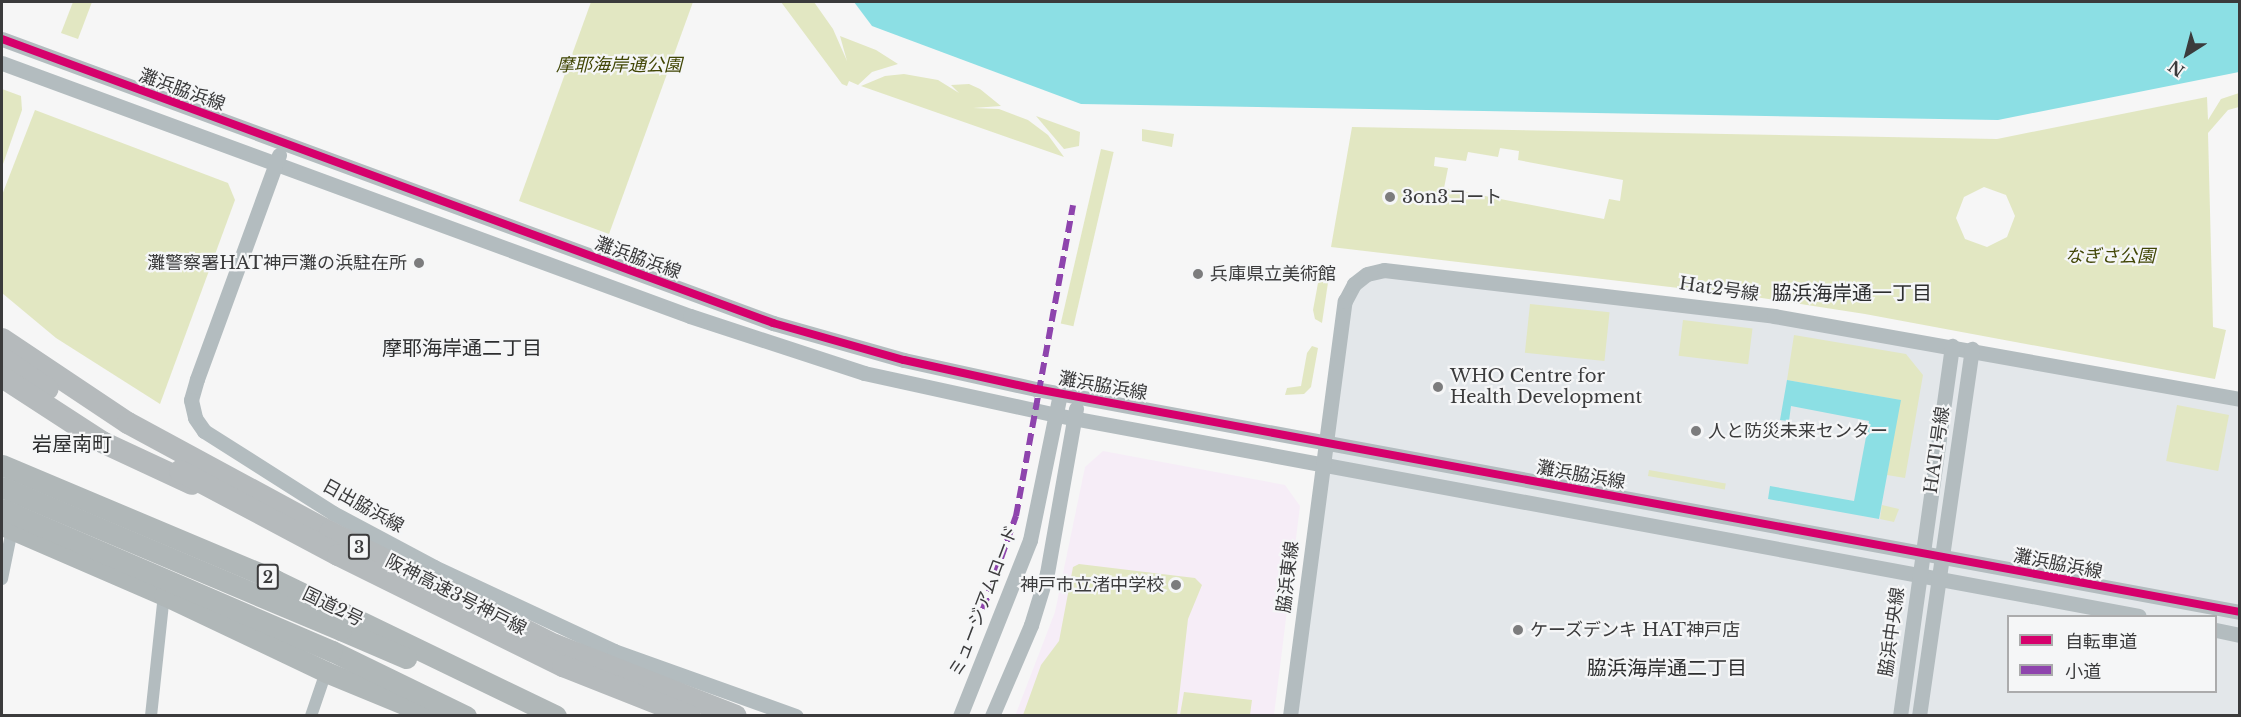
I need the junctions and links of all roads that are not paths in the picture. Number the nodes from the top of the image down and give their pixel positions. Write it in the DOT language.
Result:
graph roads {
  1 [pos="2,39"];
  2 [pos="2,63"];
  3 [pos="284,143"];
  4 [pos="276,163"];
  5 [pos="2,324"];
  6 [pos="2,339"];
  7 [pos="1952,346"];
  8 [pos="1972,349"];
  9 [pos="2,358"];
  10 [pos="2,376"];
  11 [pos="1060,394"];
  12 [pos="1078,397"];
  13 [pos="2240,399"];
  14 [pos="1056,416"];
  15 [pos="1074,418"];
  16 [pos="1326,443"];
  17 [pos="1323,465"];
  18 [pos="10,468"];
  19 [pos="2,487"];
  20 [pos="267,509"];
  21 [pos="4,519"];
  22 [pos="1923,554"];
  23 [pos="1941,557"];
  24 [pos="1920,577"];
  25 [pos="2,579"];
  26 [pos="1938,580"];
  27 [pos="164,595"];
  28 [pos="2240,612"];
  29 [pos="2133,615"];
  30 [pos="2217,630"];
  31 [pos="2240,635"];
  32 [pos="326,672"];
  33 [pos="528,702"];
  34 [pos="151,716"];
  35 [pos="311,716"];
  36 [pos="432,716"];
  37 [pos="466,716"];
  38 [pos="556,716"];
  39 [pos="689,716"];
  40 [pos="736,716"];
  41 [pos="796,716"];
  42 [pos="960,716"];
  43 [pos="992,716"];
  44 [pos="1290,716"];
  45 [pos="1900,716"];
  46 [pos="1919,716"];
  1 -- 3 [label="street, 灘浜脇浜線"];
  2 -- 4 [label="street, 灘浜脇浜線"];
  3 -- 4 [label="street, 日出脇浜線"];
  3 -- 11 [label="street, 灘浜脇浜線"];
  4 -- 14 [label="street, 灘浜脇浜線"];
  4 -- 41 [label="street, 日出脇浜線"];
  5 -- 20 [label="highway"];
  6 -- 20 [label="highway, 阪神高速3号神戸線 / 3"];
  7 -- 8 [label="street, Hat2号線"];
  7 -- 16 [label="street, Hat2号線"];
  7 -- 22 [label="street, HAT1号線"];
  8 -- 13 [label="street, Hat2号線"];
  8 -- 23 [label="street, HAT1号線"];
  9 -- 20 [label="highway, 阪神高速3号神戸線 / 3"];
  10 -- 20 [label="highway"];
  11 -- 12 [label="street, 灘浜脇浜線"];
  11 -- 14 [label="street, ミュージアムロード"];
  12 -- 15 [label="street"];
  12 -- 16 [label="street, 灘浜脇浜線"];
  14 -- 15 [label="street, 灘浜脇浜線"];
  14 -- 42 [label="street, ミュージアムロード"];
  15 -- 17 [label="street, 灘浜脇浜線"];
  15 -- 43 [label="street"];
  16 -- 17 [label="street, 脇浜東線"];
  16 -- 22 [label="street, 灘浜脇浜線"];
  17 -- 24 [label="street, 灘浜脇浜線"];
  17 -- 44 [label="street, 脇浜東線"];
  18 -- 21 [label="highway"];
  18 -- 33 [label="highway, 国道2号 / 2"];
  19 -- 33 [label="highway, 国道2号 / 2, bridge"];
  20 -- 39 [label="highway, 阪神高速3号神戸線 / 3"];
  20 -- 40 [label="highway, 阪神高速3号神戸線 / 3"];
  21 -- 25 [label="street"];
  21 -- 27 [label="highway"];
  21 -- 37 [label="highway, 2, bridge"];
  22 -- 23 [label="street, 灘浜脇浜線"];
  22 -- 24 [label="street, 脇浜中央線"];
  23 -- 26 [label="street"];
  23 -- 28 [label="street, 灘浜脇浜線"];
  24 -- 26 [label="street, 灘浜脇浜線"];
  24 -- 45 [label="street, 脇浜中央線"];
  26 -- 29 [label="street, 灘浜脇浜線"];
  26 -- 46 [label="street"];
  27 -- 32 [label="highway"];
  27 -- 34 [label="street"];
  30 -- 31 [label="street"];
  32 -- 35 [label="street"];
  32 -- 36 [label="highway"];
  33 -- 38 [label="highway, 国道2号 / 2"];
}
